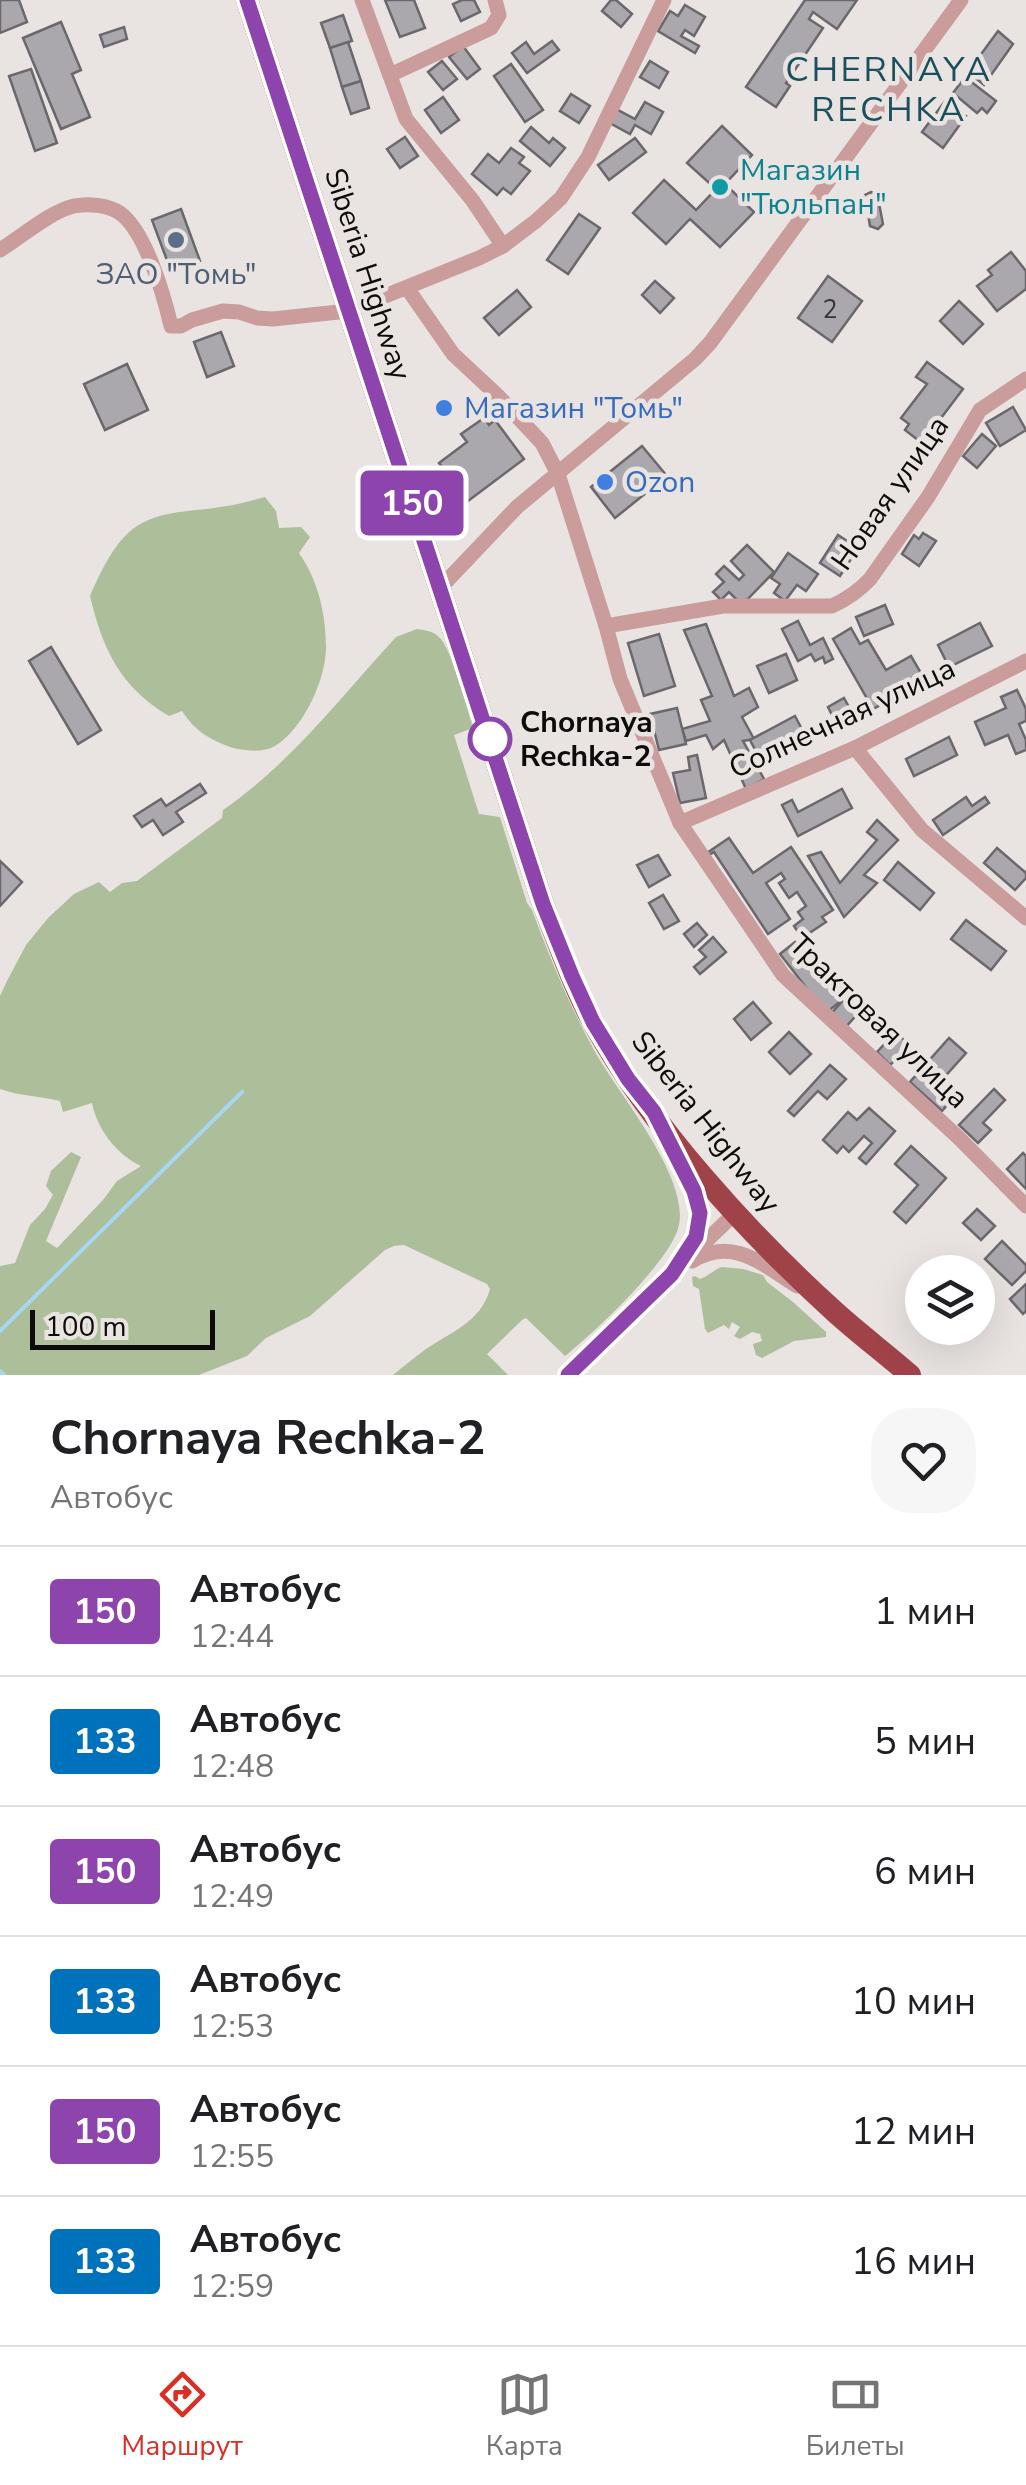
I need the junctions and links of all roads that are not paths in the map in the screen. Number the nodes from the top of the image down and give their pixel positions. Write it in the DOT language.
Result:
graph roads {
  1 [pos="247,0"];
  2 [pos="362,0"];
  3 [pos="495,0"];
  4 [pos="664,0"];
  5 [pos="961,0"];
  6 [pos="390,76"];
  7 [pos="503,246"];
  8 [pos="0,250"];
  9 [pos="407,288"];
  10 [pos="348,311"];
  11 [pos="1026,379"];
  12 [pos="558,474"];
  13 [pos="441,587"];
  14 [pos="606,626"];
  15 [pos="1026,661"];
  16 [pos="855,748"];
  17 [pos="680,822"];
  18 [pos="1026,918"];
  19 [pos="654,1112"];
  20 [pos="1026,1206"];
  21 [pos="734,1213"];
  22 [pos="672,1274"];
  23 [pos="834,1311"];
  24 [pos="568,1375"];
  25 [pos="910,1375"];
  1 -- 10 [label="highway, Siberia Highway"];
  2 -- 6 [label="street"];
  3 -- 6 [label="street"];
  4 -- 7 [label="street"];
  5 -- 12 [label="street"];
  6 -- 7 [label="street"];
  7 -- 9 [label="street"];
  8 -- 10 [label="street"];
  9 -- 10 [label="street"];
  9 -- 12 [label="street, Трактовая улица"];
  10 -- 13 [label="highway, Siberia Highway"];
  11 -- 14 [label="street, Новая улица"];
  12 -- 13 [label="street"];
  12 -- 14 [label="street, Трактовая улица"];
  13 -- 19 [label="highway, Siberia Highway"];
  14 -- 17 [label="street, Трактовая улица"];
  15 -- 16 [label="street, Солнечная улица"];
  16 -- 17 [label="street, Солнечная улица"];
  16 -- 18 [label="street"];
  17 -- 20 [label="street, Трактовая улица"];
  19 -- 21 [label="highway, Siberia Highway"];
  19 -- 22 [label="street"];
  21 -- 22 [label="street"];
  21 -- 23 [label="highway, Siberia Highway"];
  22 -- 23 [label="street"];
  22 -- 24 [label="street"];
  23 -- 25 [label="highway, Siberia Highway"];
}
